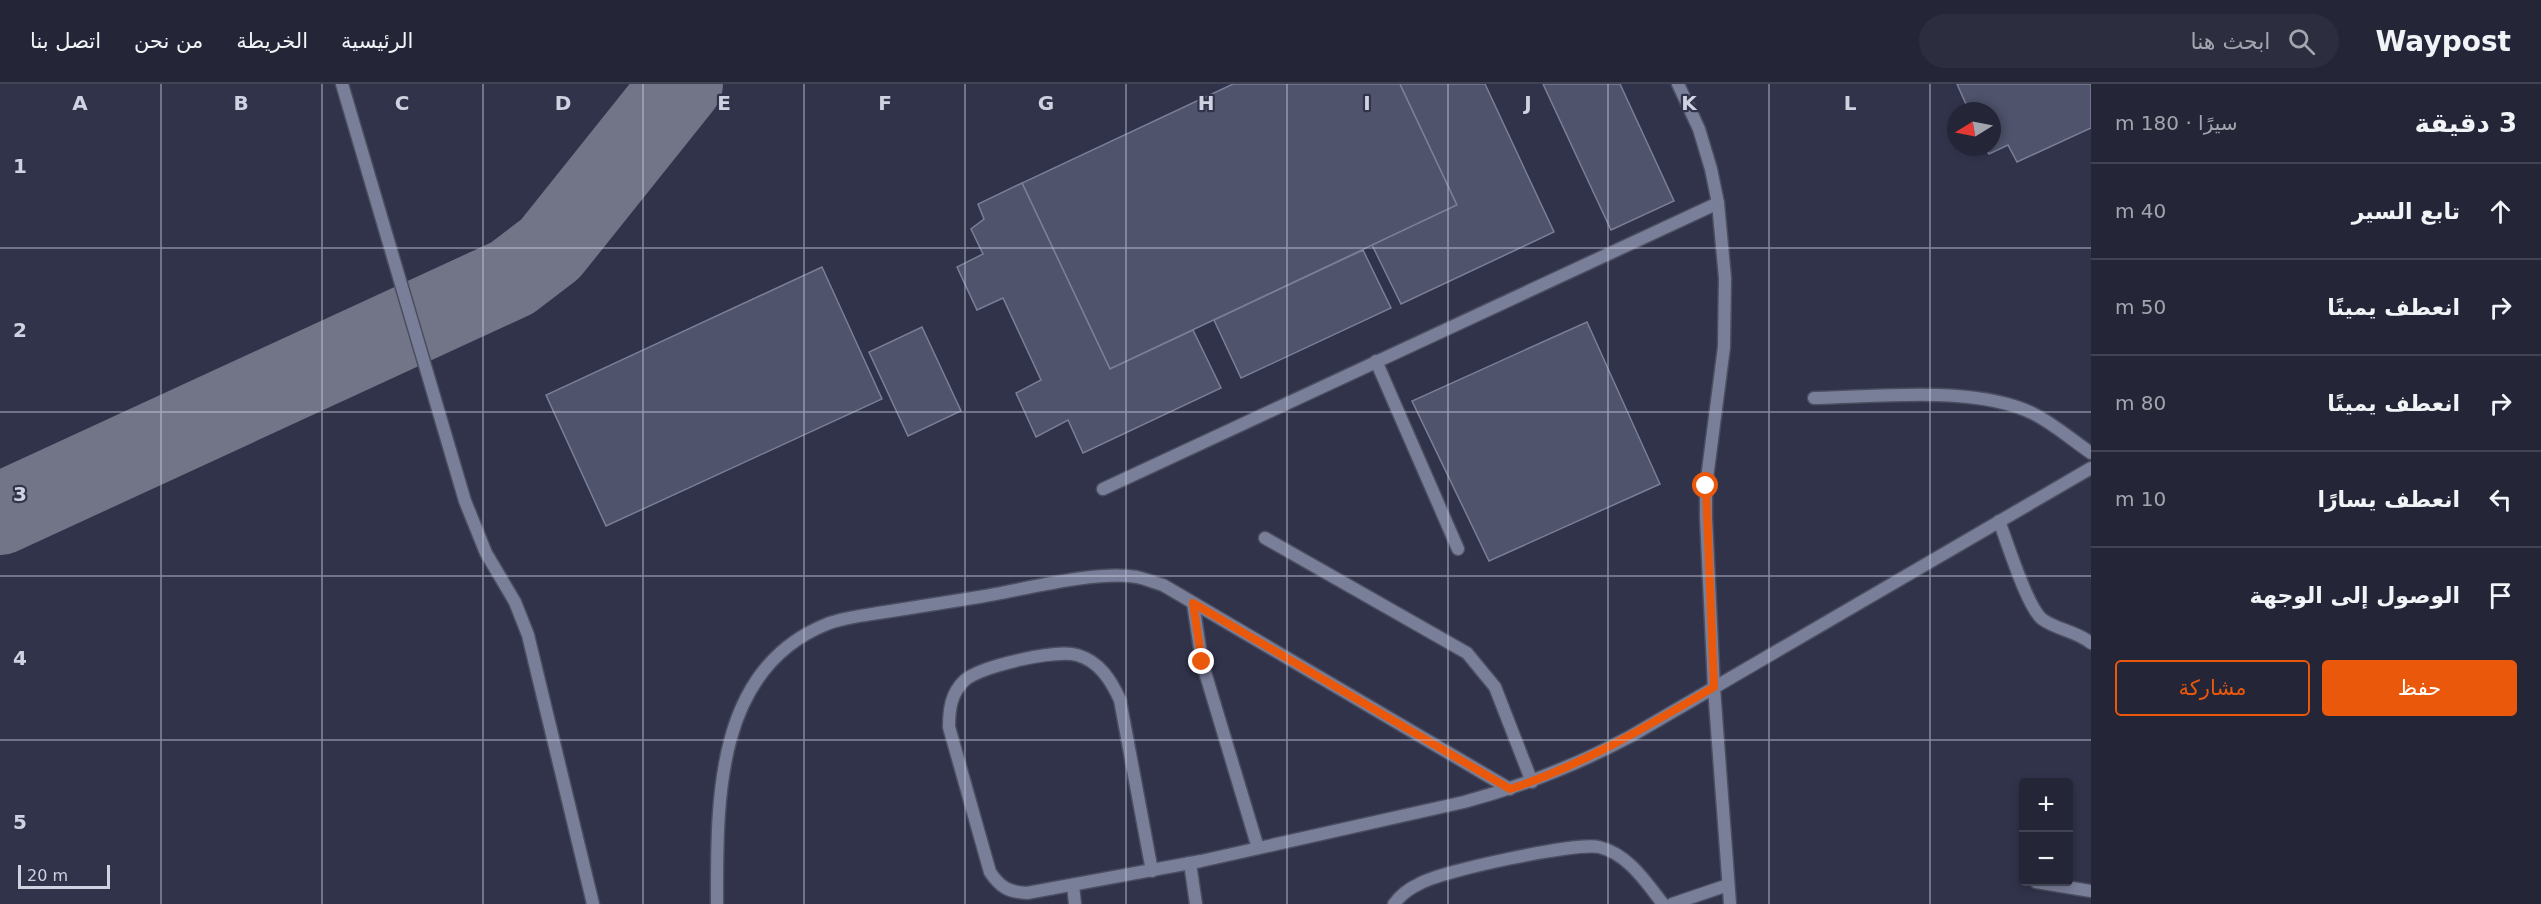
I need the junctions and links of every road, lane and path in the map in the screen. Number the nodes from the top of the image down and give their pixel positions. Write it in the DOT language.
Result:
graph roads {
  1 [pos="342,84"];
  2 [pos="1678,84"];
  3 [pos="1718,203"];
  4 [pos="1376,361"];
  5 [pos="1814,398"];
  6 [pos="2091,453"];
  7 [pos="2091,468"];
  8 [pos="1103,489"];
  9 [pos="1999,521"];
  10 [pos="1265,538"];
  11 [pos="1458,549"];
  12 [pos="1193,603"];
  13 [pos="2091,643"];
  14 [pos="1714,687"];
  15 [pos="1532,782"];
  16 [pos="1510,789"];
  17 [pos="1258,848"];
  18 [pos="1190,863"];
  19 [pos="1152,871"];
  20 [pos="1073,885"];
  21 [pos="1728,885"];
  22 [pos="2060,886"];
  23 [pos="2091,891"];
  24 [pos="593,904"];
  25 [pos="717,904"];
  26 [pos="1075,904"];
  27 [pos="1196,904"];
  28 [pos="1394,904"];
  29 [pos="1663,904"];
  30 [pos="1672,904"];
  31 [pos="1730,904"];
  1 -- 24 [label="lane"];
  2 -- 3 [label="lane"];
  3 -- 4 [label="lane"];
  3 -- 14 [label="lane"];
  4 -- 8 [label="lane"];
  4 -- 11 [label="lane"];
  5 -- 6 [label="lane"];
  7 -- 9 [label="lane"];
  9 -- 13 [label="lane"];
  9 -- 14 [label="lane"];
  10 -- 15 [label="lane"];
  12 -- 16 [label="lane"];
  12 -- 17 [label="lane"];
  12 -- 25 [label="lane"];
  14 -- 15 [label="lane"];
  14 -- 21 [label="lane"];
  15 -- 16 [label="lane"];
  16 -- 17 [label="lane"];
  17 -- 18 [label="lane"];
  18 -- 19 [label="lane"];
  18 -- 27 [label="lane"];
  19 -- 20 [label="lane"];
  19 -- 20 [label="lane"];
  20 -- 26 [label="lane"];
  21 -- 30 [label="lane"];
  21 -- 31 [label="lane"];
  22 -- 23 [label="lane"];
  28 -- 29 [label="lane"];
}
